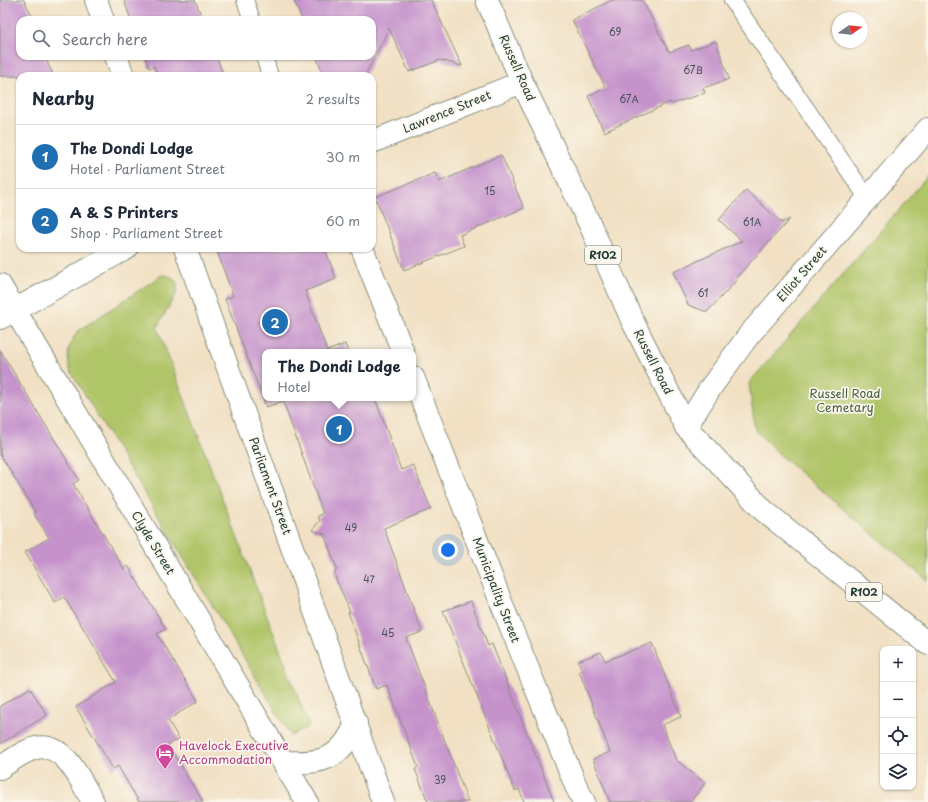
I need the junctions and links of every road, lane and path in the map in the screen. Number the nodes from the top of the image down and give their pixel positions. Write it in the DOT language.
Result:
graph roads {
  1 [pos="96,0"];
  2 [pos="245,0"];
  3 [pos="487,0"];
  4 [pos="732,0"];
  5 [pos="102,16"];
  6 [pos="251,16"];
  7 [pos="117,60"];
  8 [pos="265,60"];
  9 [pos="122,72"];
  10 [pos="269,72"];
  11 [pos="522,82"];
  12 [pos="928,129"];
  13 [pos="376,140"];
  14 [pos="868,199"];
  15 [pos="121,252"];
  16 [pos="186,252"];
  17 [pos="364,252"];
  18 [pos="0,285"];
  19 [pos="7,314"];
  20 [pos="402,349"];
  21 [pos="416,385"];
  22 [pos="686,427"];
  23 [pos="928,644"];
  24 [pos="356,723"];
  25 [pos="283,762"];
  26 [pos="0,768"];
  27 [pos="93,802"];
  28 [pos="307,802"];
  29 [pos="383,802"];
  30 [pos="584,802"];
  1 -- 5 [label="street"];
  2 -- 6 [label="lane"];
  3 -- 11 [label="street, Russell Road / R102"];
  4 -- 14 [label="lane"];
  7 -- 9 [label="street"];
  8 -- 10 [label="lane"];
  11 -- 13 [label="street, Lawrence Street"];
  11 -- 22 [label="street, Russell Road / R102"];
  12 -- 14 [label="street, Elliot Street"];
  14 -- 22 [label="street, Elliot Street"];
  15 -- 19 [label="street"];
  16 -- 24 [label="street, Parliament Street"];
  17 -- 20 [label="street"];
  18 -- 19 [label="street, Clyde Street"];
  19 -- 25 [label="street, Clyde Street"];
  21 -- 30 [label="street, Municipality Street"];
  22 -- 23 [label="street, Russell Road / R102"];
  24 -- 25 [label="street"];
  24 -- 29 [label="street, Parliament Street"];
  25 -- 28 [label="street, Clyde Street"];
  26 -- 27 [label="street"];
}
